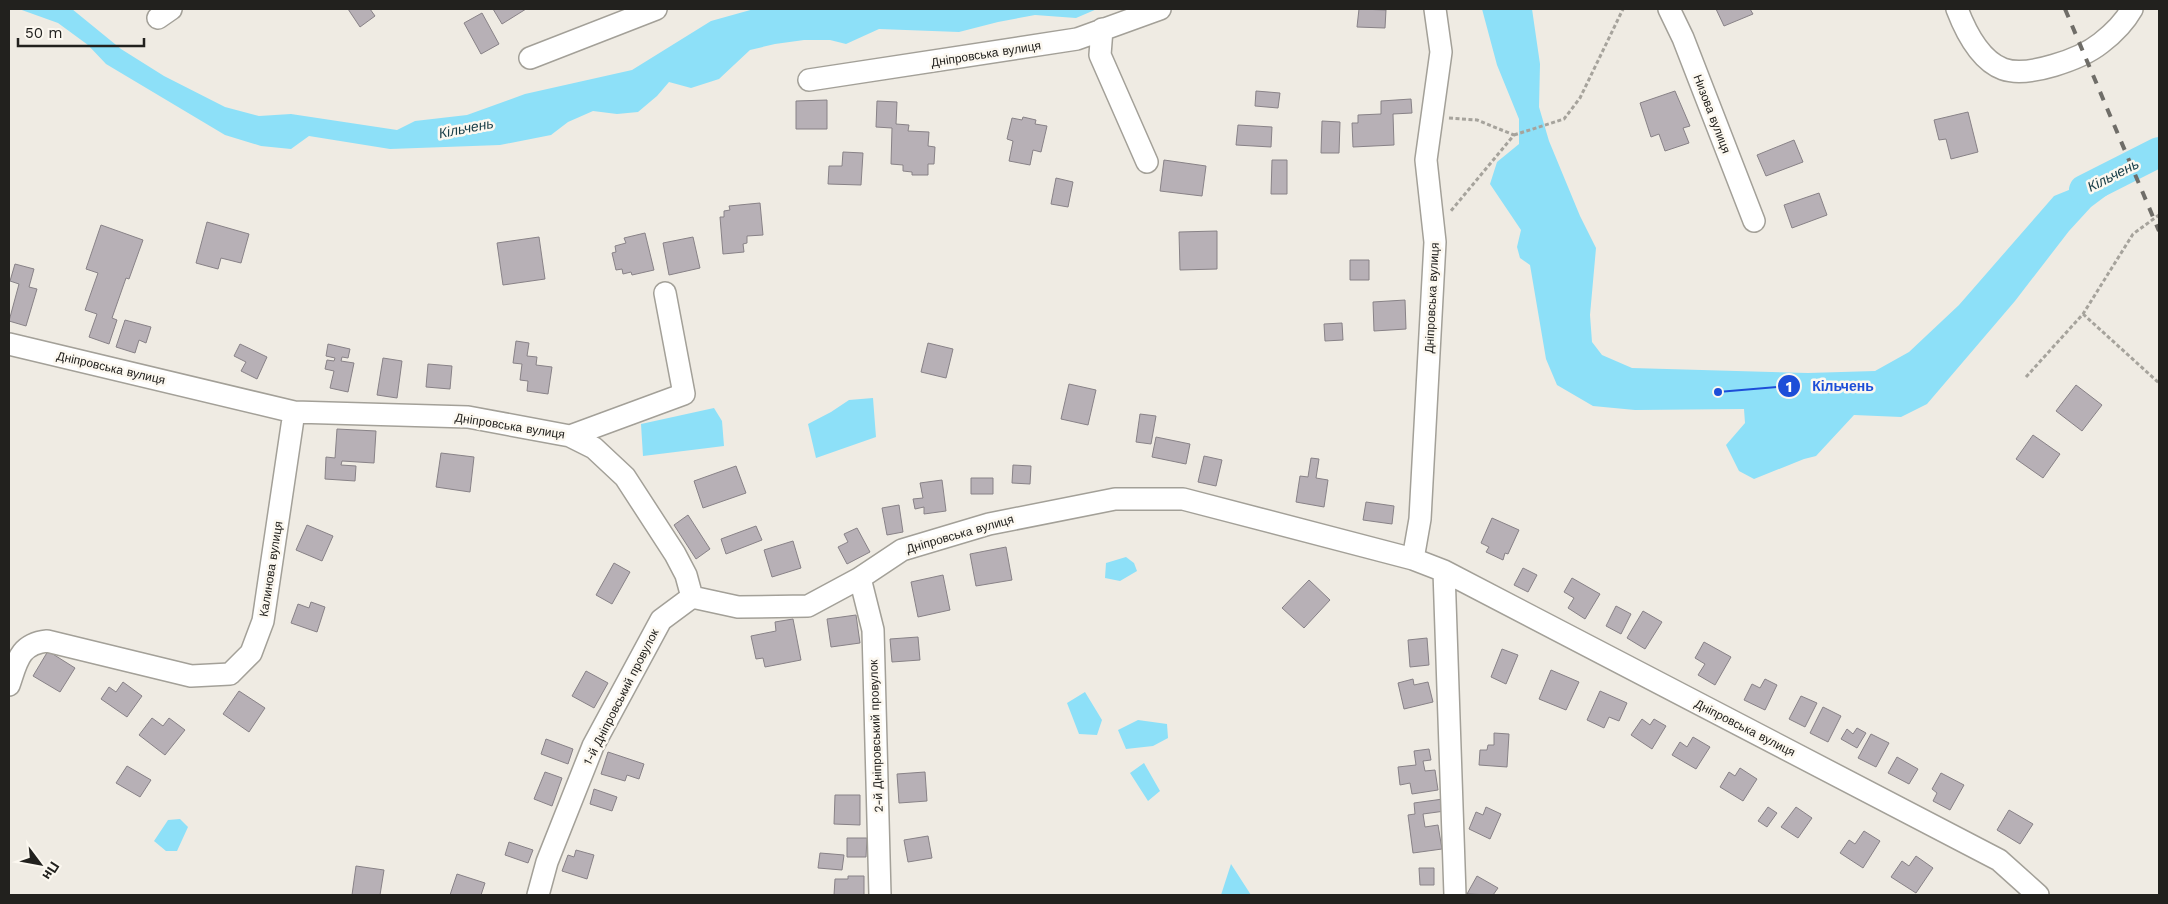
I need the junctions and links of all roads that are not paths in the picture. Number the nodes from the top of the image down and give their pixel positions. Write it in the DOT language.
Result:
graph roads {
  1 [pos="656,9"];
  2 [pos="1160,9"];
  3 [pos="1435,9"];
  4 [pos="1669,9"];
  5 [pos="1957,9"];
  6 [pos="2132,9"];
  7 [pos="1102,29"];
  8 [pos="530,58"];
  9 [pos="808,80"];
  10 [pos="1147,162"];
  11 [pos="1754,221"];
  12 [pos="665,293"];
  13 [pos="9,344"];
  14 [pos="294,412"];
  15 [pos="570,436"];
  16 [pos="1413,558"];
  17 [pos="1444,571"];
  18 [pos="860,578"];
  19 [pos="692,597"];
  20 [pos="9,685"];
  21 [pos="538,895"];
  22 [pos="880,895"];
  23 [pos="1455,895"];
  24 [pos="2038,895"];
  1 -- 8 [label="street"];
  2 -- 7 [label="street, Дніпровська вулиця"];
  3 -- 16 [label="street, Дніпровська вулиця"];
  4 -- 11 [label="street, Низова вулиця"];
  5 -- 6 [label="street"];
  7 -- 9 [label="street, Дніпровська вулиця"];
  7 -- 10 [label="street"];
  12 -- 15 [label="street"];
  13 -- 14 [label="street, Дніпровська вулиця"];
  14 -- 15 [label="street, Дніпровська вулиця"];
  14 -- 20 [label="street, Калинова вулиця"];
  15 -- 19 [label="street, Дніпровська вулиця"];
  16 -- 17 [label="street, Дніпровська вулиця"];
  16 -- 18 [label="street, Дніпровська вулиця"];
  17 -- 23 [label="street"];
  17 -- 24 [label="street, Дніпровська вулиця"];
  18 -- 19 [label="street, Дніпровська вулиця"];
  18 -- 22 [label="street, 2-й Дніпровський провулок"];
  19 -- 21 [label="street, 1-й Дніпровський провулок"];
}
